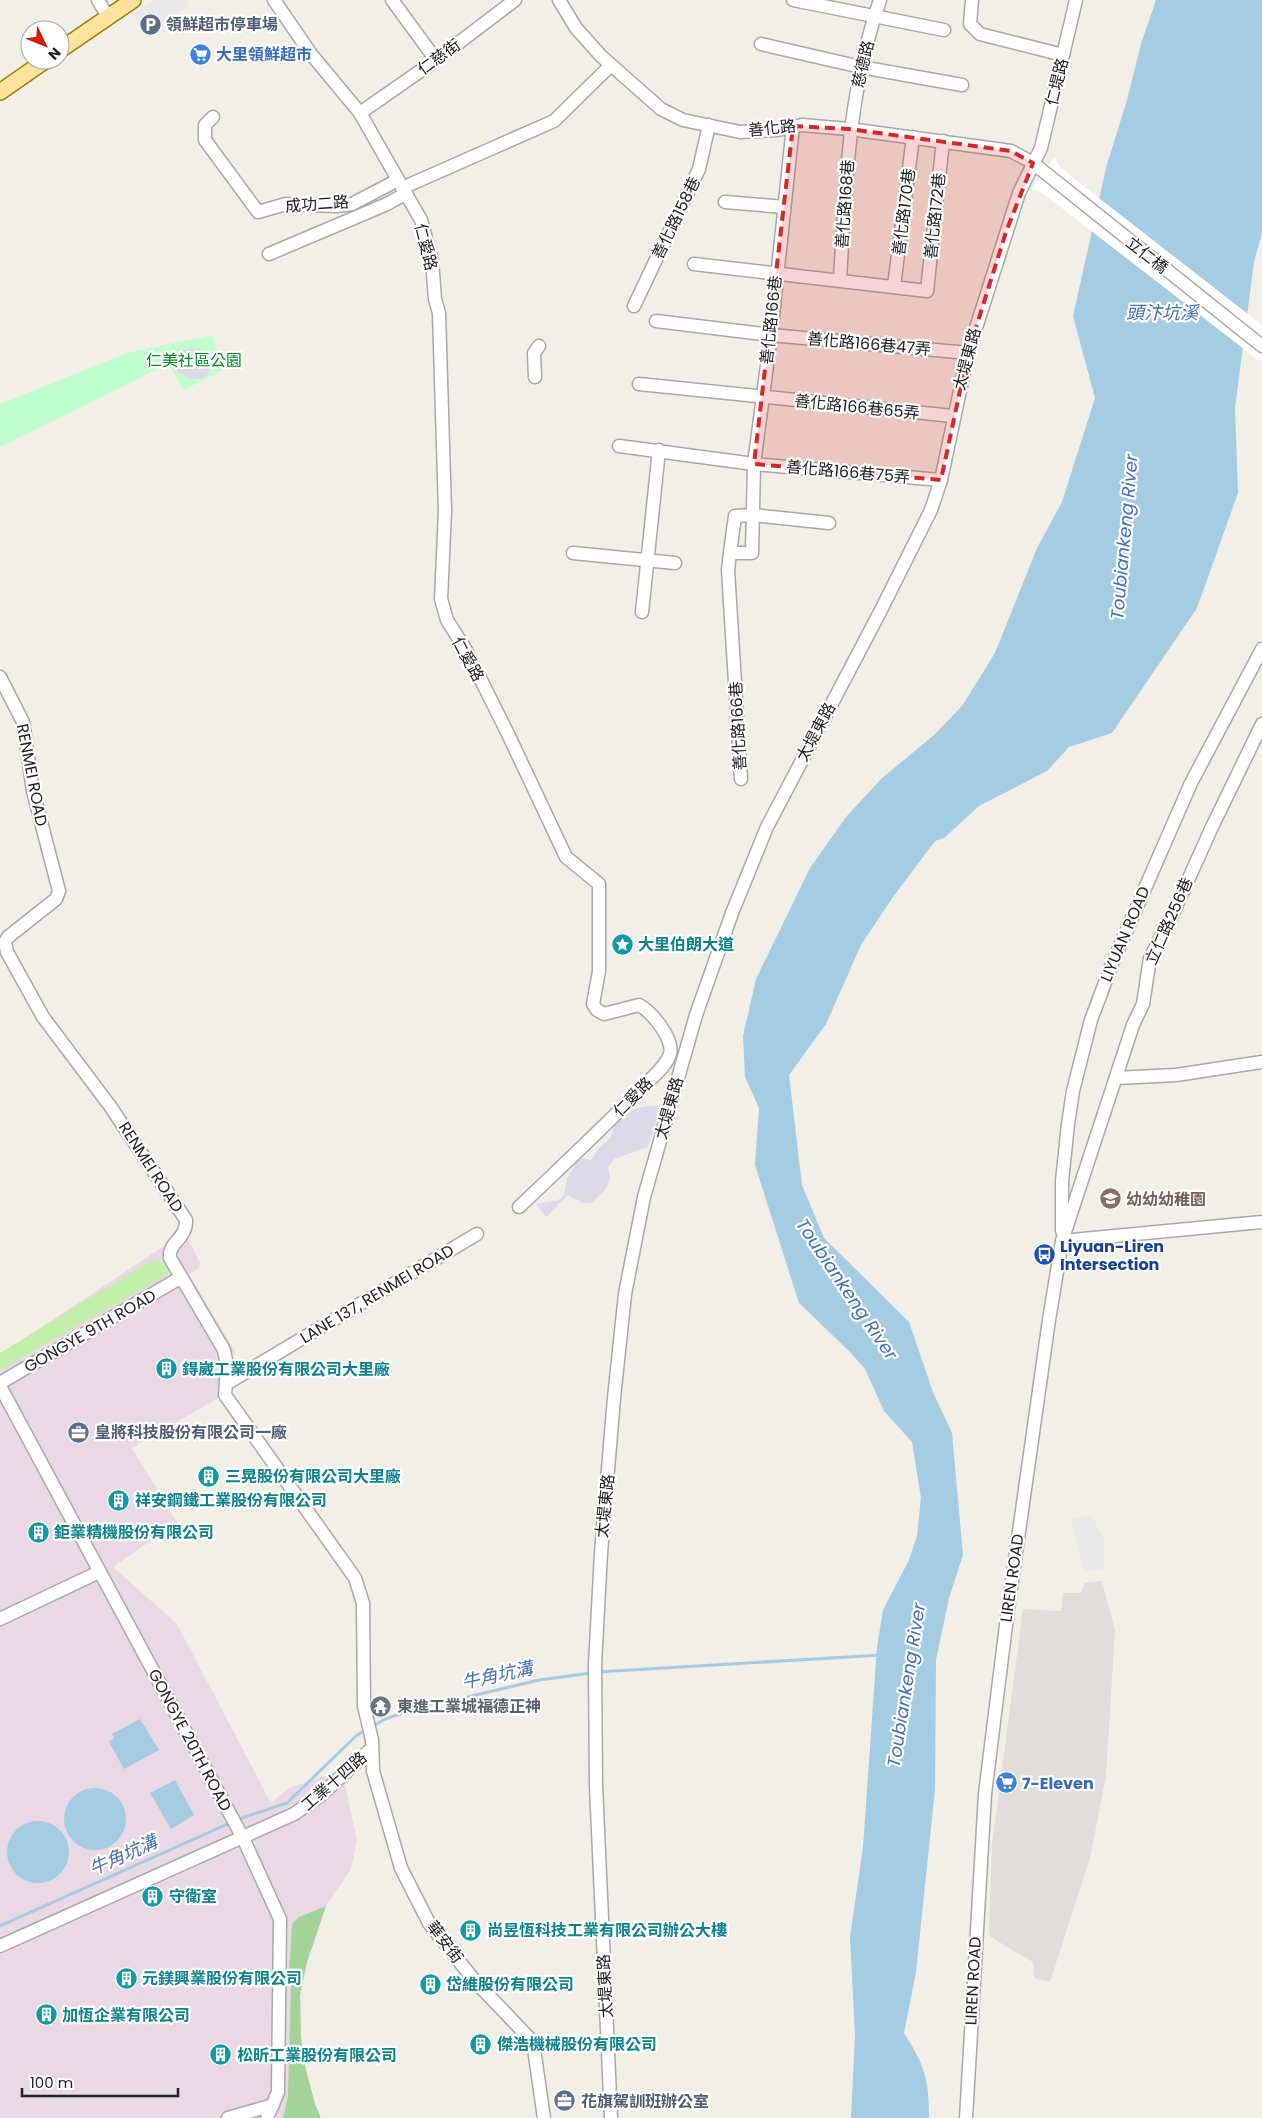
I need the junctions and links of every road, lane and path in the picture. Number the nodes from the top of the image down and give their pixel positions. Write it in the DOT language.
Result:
graph roads {
  1 [pos="98,0"];
  2 [pos="133,0"];
  3 [pos="274,0"];
  4 [pos="392,0"];
  5 [pos="515,0"];
  6 [pos="559,0"];
  7 [pos="793,0"];
  8 [pos="880,0"];
  9 [pos="972,0"];
  10 [pos="1076,0"];
  11 [pos="874,15"];
  12 [pos="108,17"];
  13 [pos="944,30"];
  14 [pos="70,43"];
  15 [pos="761,44"];
  16 [pos="1063,55"];
  17 [pos="436,60"];
  18 [pos="611,65"];
  19 [pos="861,67"];
  20 [pos="32,70"];
  21 [pos="962,85"];
  22 [pos="0,92"];
  23 [pos="360,113"];
  24 [pos="213,116"];
  25 [pos="709,125"];
  26 [pos="793,126"];
  27 [pos="850,128"];
  28 [pos="913,137"];
  29 [pos="943,141"];
  30 [pos="1033,163"];
  31 [pos="402,188"];
  32 [pos="725,202"];
  33 [pos="784,207"];
  34 [pos="268,254"];
  35 [pos="694,264"];
  36 [pos="777,273"];
  37 [pos="840,279"];
  38 [pos="894,286"];
  39 [pos="634,306"];
  40 [pos="656,321"];
  41 [pos="771,335"];
  42 [pos="539,346"];
  43 [pos="1262,346"];
  44 [pos="968,353"];
  45 [pos="535,377"];
  46 [pos="639,384"];
  47 [pos="762,397"];
  48 [pos="953,416"];
  49 [pos="619,446"];
  50 [pos="658,450"];
  51 [pos="754,464"];
  52 [pos="941,480"];
  53 [pos="753,515"];
  54 [pos="829,523"];
  55 [pos="573,552"];
  56 [pos="730,553"];
  57 [pos="648,562"];
  58 [pos="675,563"];
  59 [pos="642,612"];
  60 [pos="1262,649"];
  61 [pos="0,676"];
  62 [pos="1262,724"];
  63 [pos="741,779"];
  64 [pos="1262,1062"];
  65 [pos="1116,1078"];
  66 [pos="519,1207"];
  67 [pos="1262,1222"];
  68 [pos="477,1234"];
  69 [pos="1062,1241"];
  70 [pos="180,1278"];
  71 [pos="0,1384"];
  72 [pos="226,1384"];
  73 [pos="99,1572"];
  74 [pos="0,1619"];
  75 [pos="368,1722"];
  76 [pos="371,1745"];
  77 [pos="241,1835"];
  78 [pos="0,1946"];
  79 [pos="273,2105"];
  80 [pos="228,2118"];
  81 [pos="267,2118"];
  82 [pos="544,2118"];
  83 [pos="611,2118"];
  84 [pos="966,2118"];
  1 -- 12 [label="street"];
  2 -- 12 [label="main road"];
  3 -- 23 [label="street, 仁愛路"];
  4 -- 17 [label="street"];
  5 -- 17 [label="street, 仁慈街"];
  6 -- 18 [label="street, 善化路"];
  7 -- 11 [label="street"];
  8 -- 11 [label="street, 慈德路"];
  9 -- 16 [label="street"];
  10 -- 16 [label="street, 仁堤路"];
  11 -- 13 [label="street"];
  11 -- 19 [label="street, 慈德路"];
  12 -- 14 [label="main road"];
  15 -- 19 [label="street"];
  16 -- 30 [label="street, 仁堤路"];
  17 -- 23 [label="street, 仁慈街"];
  18 -- 25 [label="street, 善化路"];
  18 -- 31 [label="street, 成功二路"];
  19 -- 21 [label="street"];
  19 -- 27 [label="street, 慈德路"];
  20 -- 22 [label="main road"];
  23 -- 31 [label="street, 仁愛路"];
  24 -- 31 [label="street, 成功二路"];
  25 -- 26 [label="street, 善化路"];
  25 -- 39 [label="street, 善化路158巷"];
  26 -- 27 [label="street, 善化路"];
  26 -- 33 [label="street, 善化路166巷"];
  27 -- 28 [label="street, 善化路"];
  27 -- 37 [label="street, 善化路168巷"];
  28 -- 29 [label="street, 善化路"];
  28 -- 38 [label="street, 善化路170巷"];
  29 -- 30 [label="street, 善化路"];
  29 -- 38 [label="street, 善化路172巷"];
  30 -- 43 [label="street, 立仁橋"];
  30 -- 44 [label="street, 太堤東路"];
  31 -- 34 [label="street, 成功二路"];
  31 -- 66 [label="street, 仁愛路"];
  32 -- 33 [label="street"];
  33 -- 36 [label="street, 善化路166巷"];
  35 -- 36 [label="street"];
  36 -- 37 [label="street"];
  36 -- 41 [label="street, 善化路166巷"];
  37 -- 38 [label="street"];
  40 -- 41 [label="street, 善化路166巷47弄"];
  41 -- 44 [label="street, 善化路166巷47弄"];
  41 -- 47 [label="street, 善化路166巷"];
  42 -- 45 [label="street"];
  44 -- 48 [label="street, 太堤東路"];
  46 -- 47 [label="street, 善化路166巷65弄"];
  47 -- 48 [label="street, 善化路166巷65弄"];
  47 -- 51 [label="street, 善化路166巷"];
  48 -- 52 [label="street, 太堤東路"];
  49 -- 50 [label="street, 善化路166巷75弄"];
  50 -- 51 [label="street, 善化路166巷75弄"];
  50 -- 57 [label="street"];
  51 -- 52 [label="street, 善化路166巷75弄"];
  51 -- 53 [label="street, 善化路166巷"];
  52 -- 83 [label="street, 太堤東路"];
  53 -- 54 [label="street"];
  53 -- 56 [label="street, 善化路166巷"];
  53 -- 56 [label="street, 善化路166巷"];
  55 -- 57 [label="street"];
  56 -- 63 [label="street, 善化路166巷"];
  57 -- 58 [label="street"];
  57 -- 59 [label="street"];
  60 -- 69 [label="street, LIYUAN ROAD"];
  61 -- 70 [label="street, RENMEI ROAD"];
  62 -- 65 [label="street, 立仁路256巷"];
  64 -- 65 [label="street"];
  65 -- 69 [label="street, 立仁路256巷"];
  67 -- 69 [label="street"];
  68 -- 72 [label="street, LANE 137, RENMEI ROAD"];
  69 -- 84 [label="street, LIREN ROAD"];
  70 -- 71 [label="street, GONGYE 9TH ROAD"];
  70 -- 72 [label="street, RENMEI ROAD"];
  71 -- 73 [label="street, GONGYE 20TH ROAD"];
  72 -- 75 [label="street, RENMEI ROAD"];
  73 -- 74 [label="street"];
  73 -- 77 [label="street, GONGYE 20TH ROAD"];
  75 -- 76 [label="street, 華安街"];
  76 -- 77 [label="street, 工業十四路"];
  76 -- 82 [label="street, 華安街"];
  77 -- 78 [label="street, 工業十四路"];
  77 -- 79 [label="street, GONGYE 20TH ROAD"];
  79 -- 80 [label="street"];
  79 -- 81 [label="street, GONGYE 20TH ROAD"];
}
